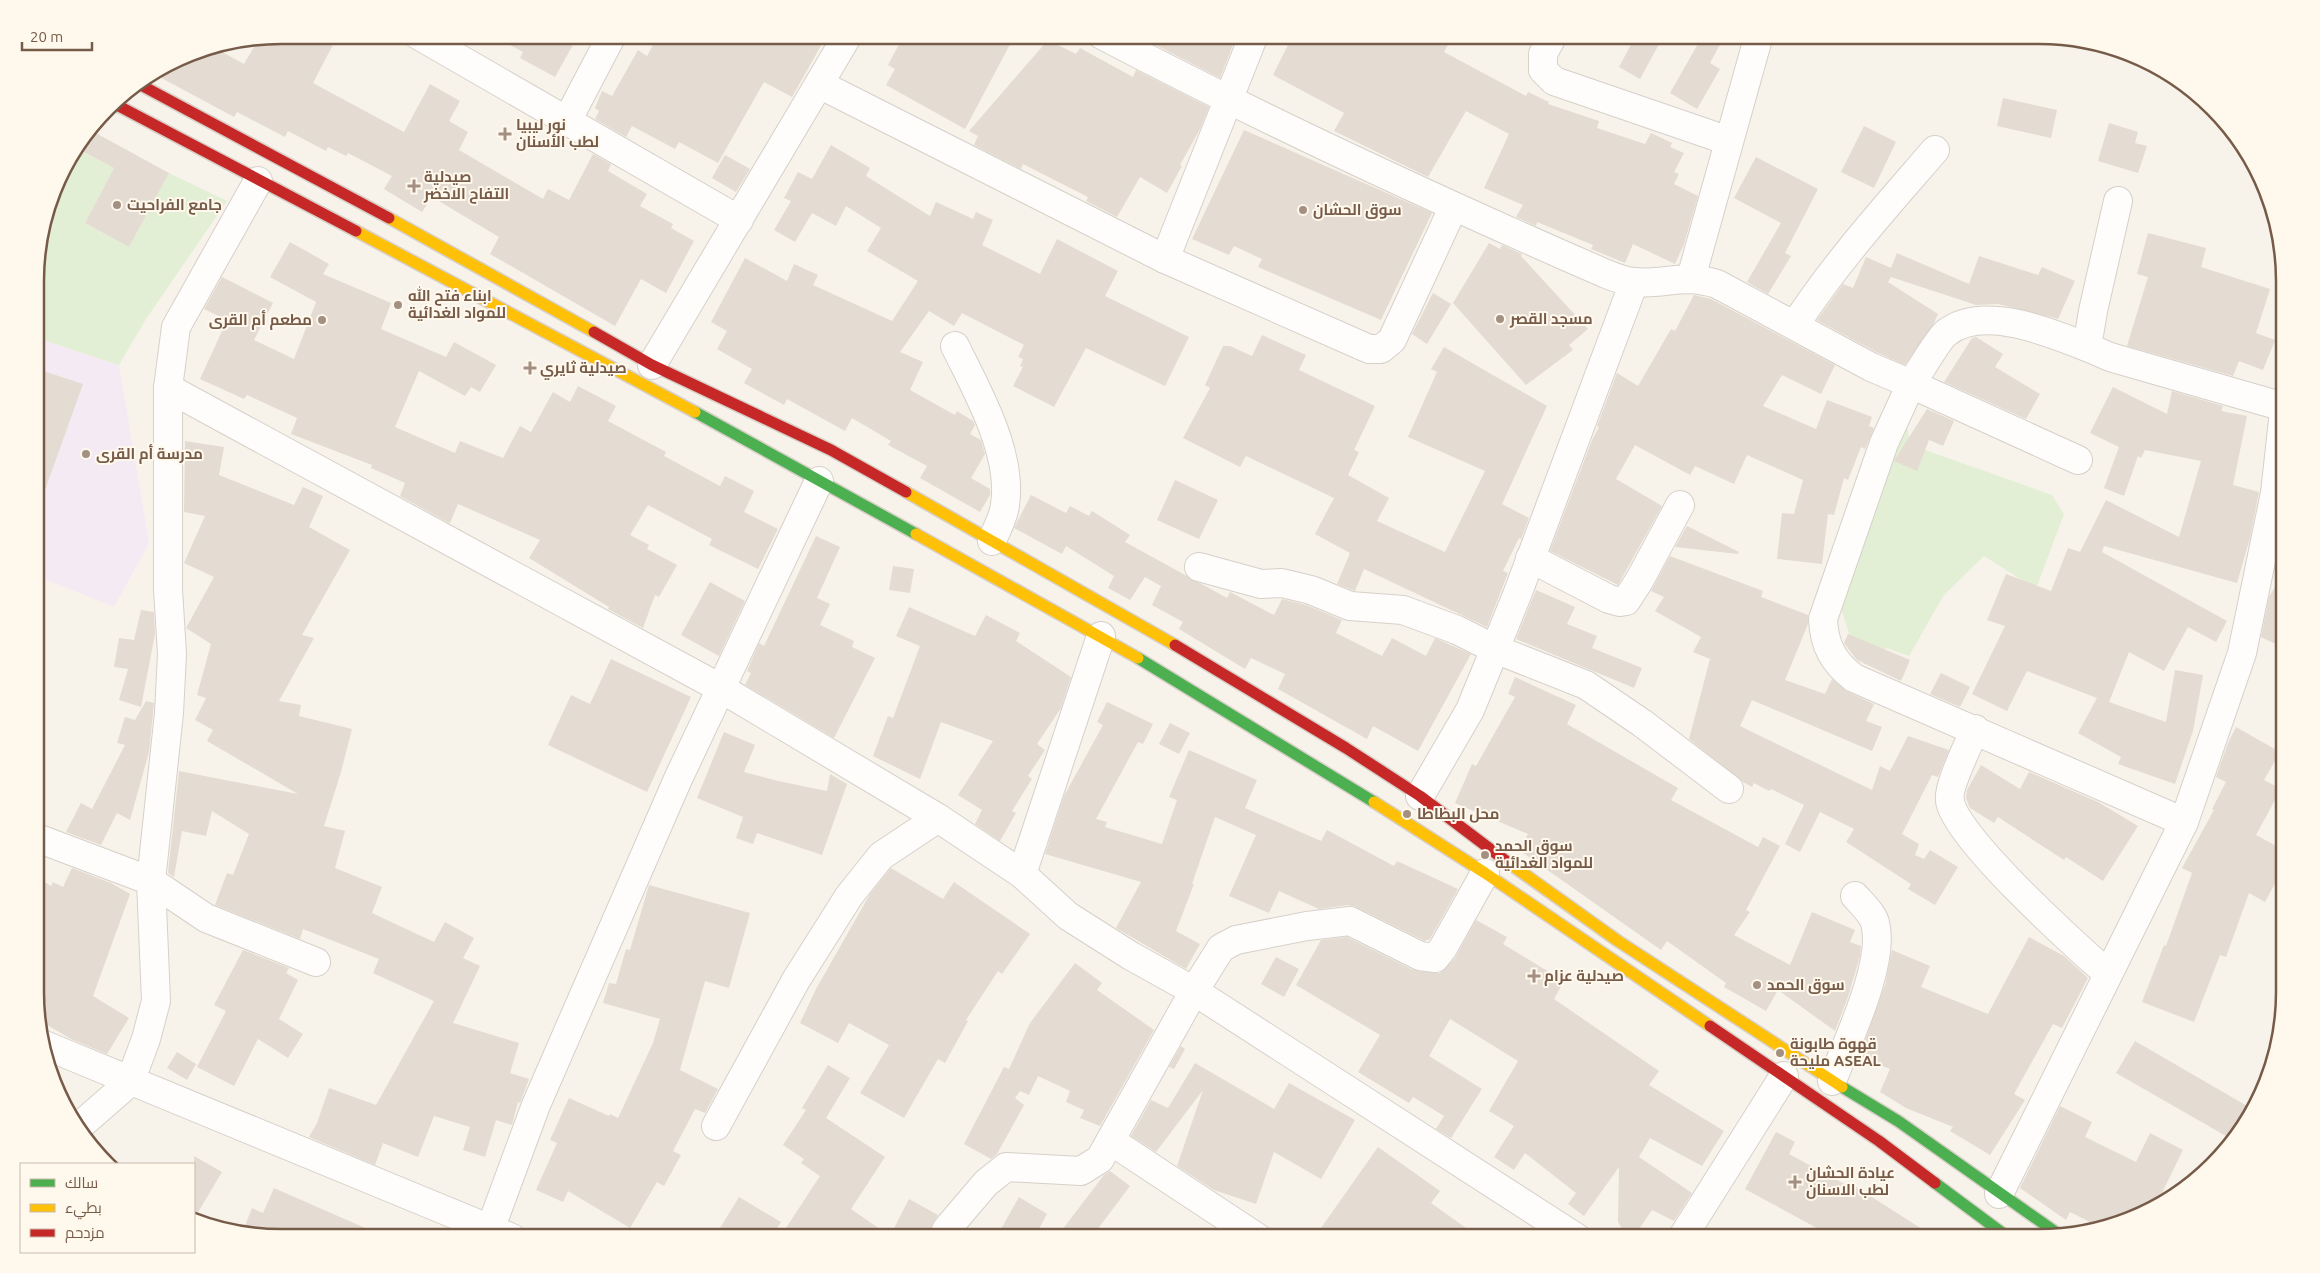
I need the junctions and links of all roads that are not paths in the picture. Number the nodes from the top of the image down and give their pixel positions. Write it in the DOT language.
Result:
graph roads {
  1 [pos="434,44"];
  2 [pos="607,44"];
  3 [pos="843,44"];
  4 [pos="1119,44"];
  5 [pos="1250,44"];
  6 [pos="1548,44"];
  7 [pos="1756,44"];
  8 [pos="819,84"];
  9 [pos="145,87"];
  10 [pos="1227,101"];
  11 [pos="120,107"];
  12 [pos="567,121"];
  13 [pos="1729,141"];
  14 [pos="1935,150"];
  15 [pos="258,181"];
  16 [pos="2118,201"];
  17 [pos="1453,208"];
  18 [pos="740,220"];
  19 [pos="461,256"];
  20 [pos="1165,260"];
  21 [pos="1691,278"];
  22 [pos="448,279"];
  23 [pos="1634,282"];
  24 [pos="1795,325"];
  25 [pos="955,346"];
  26 [pos="2086,347"];
  27 [pos="652,365"];
  28 [pos="1911,384"];
  29 [pos="168,388"];
  30 [pos="2276,405"];
  31 [pos="2078,460"];
  32 [pos="819,481"];
  33 [pos="2276,484"];
  34 [pos="1680,504"];
  35 [pos="992,541"];
  36 [pos="1530,558"];
  37 [pos="1199,567"];
  38 [pos="1101,636"];
  39 [pos="1495,649"];
  40 [pos="722,689"];
  41 [pos="1975,730"];
  42 [pos="1728,789"];
  43 [pos="1420,796"];
  44 [pos="938,818"];
  45 [pos="2184,822"];
  46 [pos="44,841"];
  47 [pos="1485,872"];
  48 [pos="1022,874"];
  49 [pos="151,881"];
  50 [pos="1855,896"];
  51 [pos="316,962"];
  52 [pos="2108,974"];
  53 [pos="1194,991"];
  54 [pos="50,1048"];
  55 [pos="1784,1076"];
  56 [pos="1832,1081"];
  57 [pos="130,1082"];
  58 [pos="83,1123"];
  59 [pos="716,1126"];
  60 [pos="1111,1141"];
  61 [pos="1999,1194"];
  62 [pos="482,1229"];
  63 [pos="498,1229"];
  64 [pos="947,1229"];
  65 [pos="1244,1229"];
  66 [pos="1563,1229"];
  67 [pos="1688,1229"];
  68 [pos="1996,1229"];
  69 [pos="2051,1229"];
  1 -- 12 [label="street"];
  2 -- 12 [label="street"];
  3 -- 8 [label="street"];
  4 -- 10 [label="street"];
  5 -- 10 [label="street"];
  6 -- 13 [label="street"];
  7 -- 13 [label="street"];
  8 -- 18 [label="street"];
  8 -- 20 [label="street"];
  9 -- 19 [label="main road"];
  10 -- 17 [label="street"];
  10 -- 20 [label="street"];
  11 -- 15 [label="main road"];
  12 -- 18 [label="street"];
  13 -- 21 [label="street"];
  14 -- 24 [label="street"];
  15 -- 22 [label="main road"];
  15 -- 29 [label="street"];
  16 -- 26 [label="street"];
  17 -- 20 [label="street"];
  17 -- 23 [label="street"];
  18 -- 27 [label="street"];
  19 -- 22 [label="main road"];
  19 -- 27 [label="main road"];
  21 -- 23 [label="street"];
  21 -- 24 [label="street"];
  22 -- 32 [label="main road"];
  23 -- 36 [label="street"];
  24 -- 28 [label="street"];
  25 -- 35 [label="street"];
  26 -- 28 [label="street"];
  26 -- 30 [label="street"];
  27 -- 35 [label="main road"];
  28 -- 31 [label="street"];
  28 -- 41 [label="street"];
  29 -- 40 [label="street"];
  29 -- 49 [label="street"];
  32 -- 38 [label="main road"];
  32 -- 40 [label="street"];
  33 -- 45 [label="street"];
  34 -- 36 [label="street"];
  35 -- 43 [label="main road"];
  36 -- 39 [label="street"];
  37 -- 39 [label="street"];
  38 -- 47 [label="main road"];
  38 -- 48 [label="street"];
  39 -- 42 [label="street"];
  39 -- 43 [label="street"];
  40 -- 44 [label="street"];
  40 -- 63 [label="street"];
  41 -- 45 [label="street"];
  41 -- 52 [label="street"];
  43 -- 56 [label="main road"];
  44 -- 48 [label="street"];
  44 -- 59 [label="street"];
  45 -- 52 [label="street"];
  46 -- 49 [label="street"];
  47 -- 53 [label="street"];
  47 -- 55 [label="main road"];
  48 -- 53 [label="street"];
  49 -- 51 [label="street"];
  49 -- 57 [label="street"];
  50 -- 56 [label="street"];
  52 -- 61 [label="street"];
  53 -- 60 [label="street"];
  53 -- 66 [label="street"];
  54 -- 57 [label="street"];
  55 -- 67 [label="street"];
  55 -- 68 [label="main road"];
  56 -- 61 [label="main road"];
  57 -- 58 [label="street"];
  57 -- 62 [label="street"];
  60 -- 64 [label="street"];
  60 -- 65 [label="street"];
  61 -- 69 [label="main road"];
}
